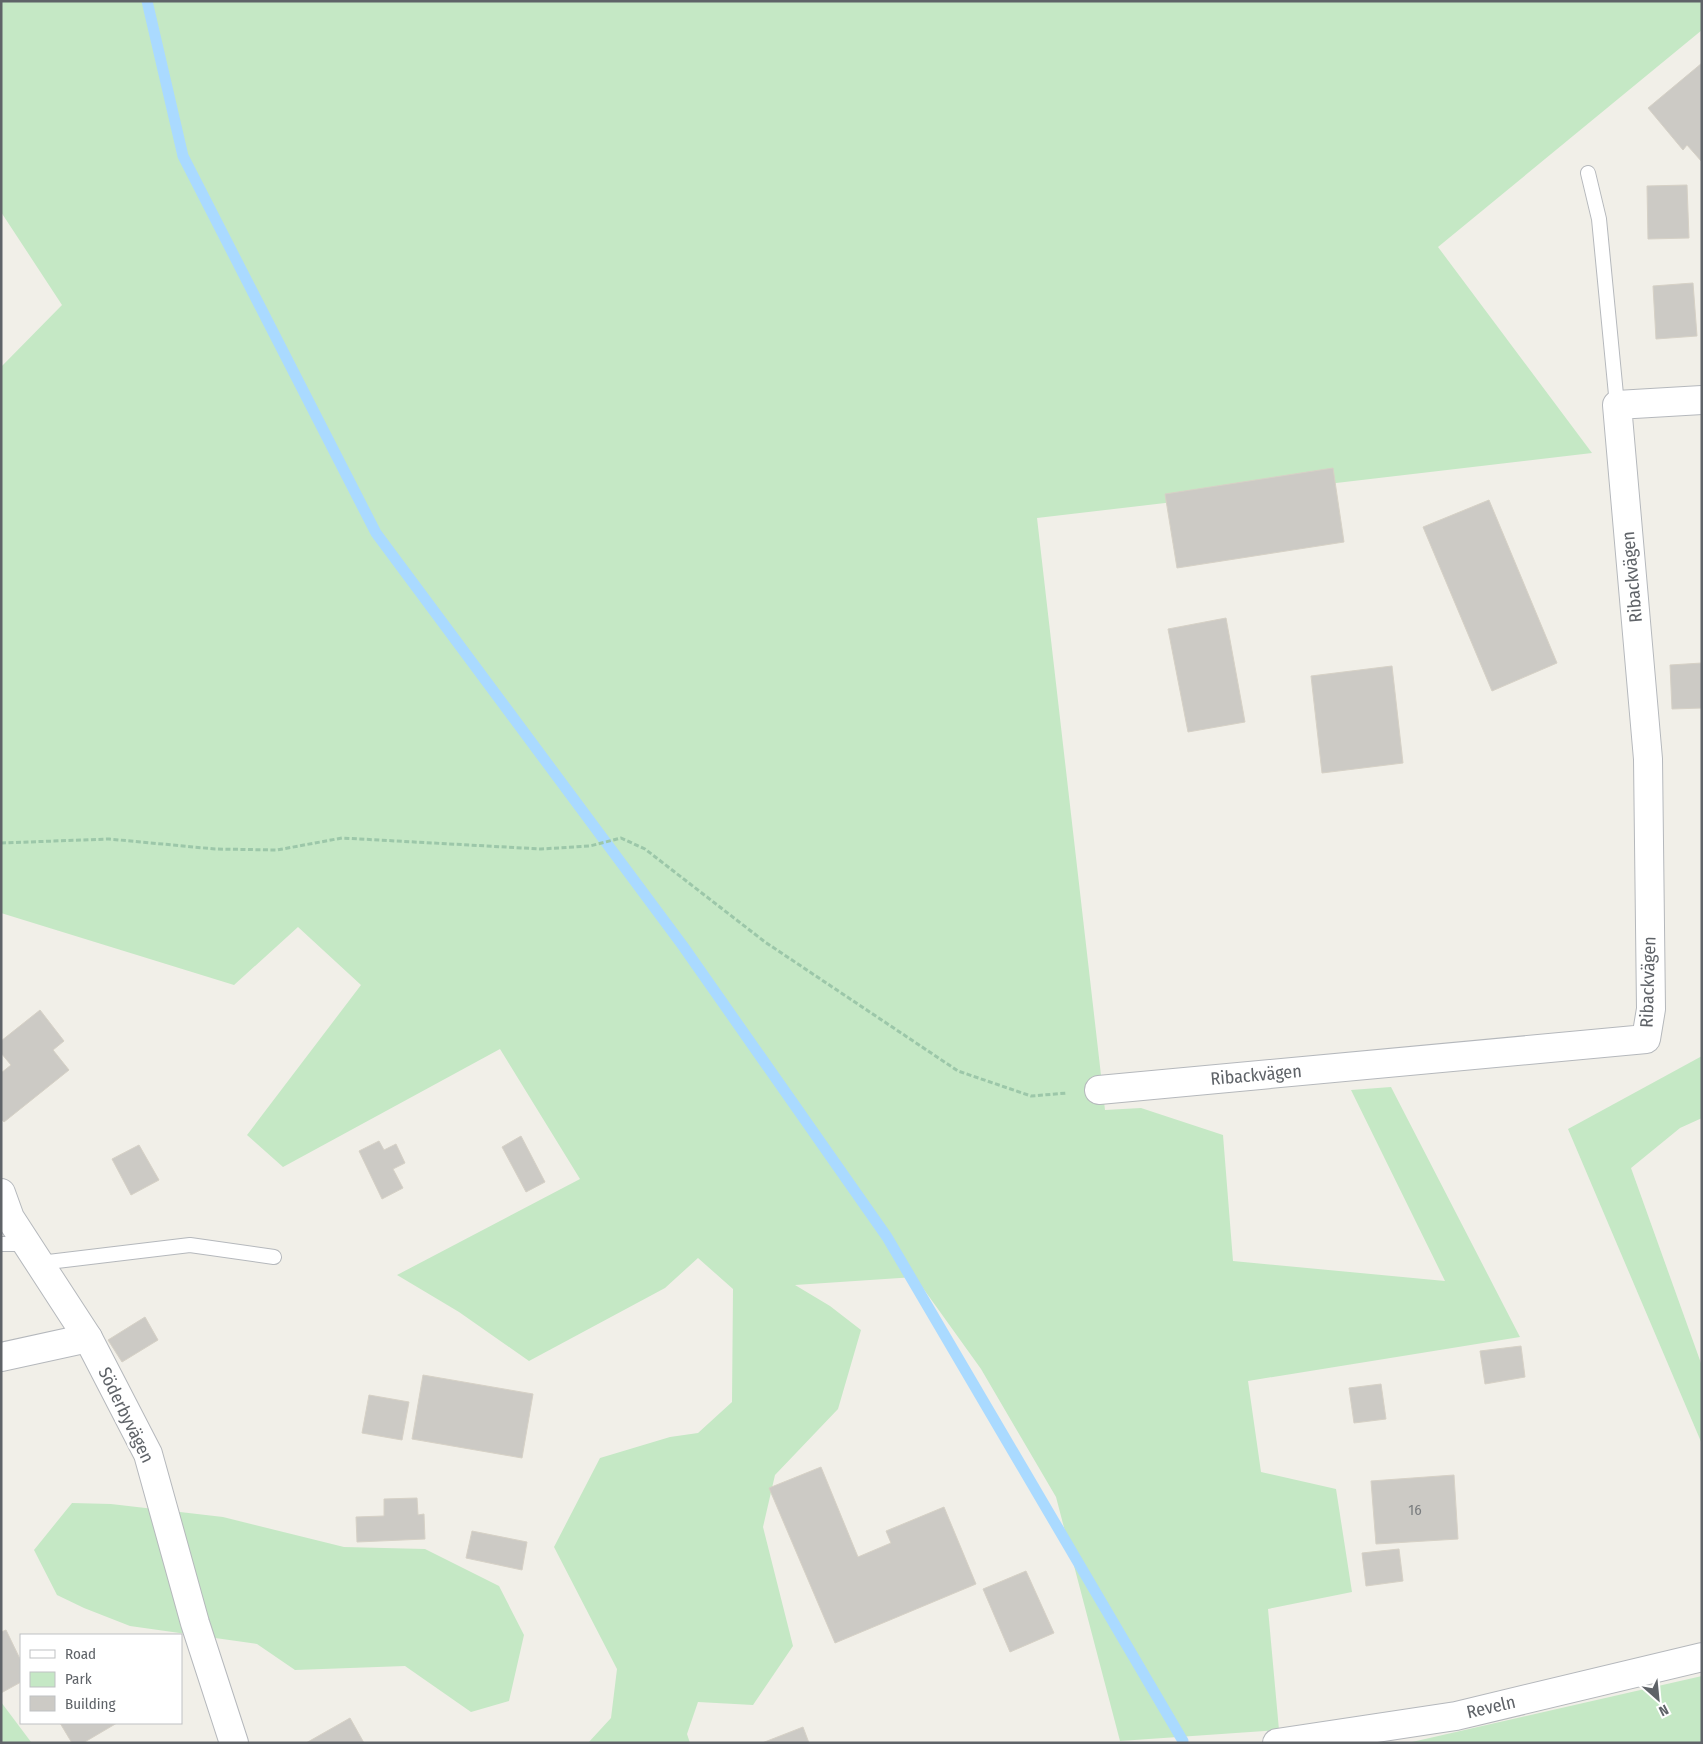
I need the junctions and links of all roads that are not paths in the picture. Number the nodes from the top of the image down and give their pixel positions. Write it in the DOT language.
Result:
graph roads {
  1 [pos="1588,172"];
  2 [pos="1702,400"];
  3 [pos="1617,405"];
  4 [pos="1099,1090"];
  5 [pos="1,1193"];
  6 [pos="23,1251"];
  7 [pos="274,1257"];
  8 [pos="88,1338"];
  9 [pos="1,1357"];
  10 [pos="1702,1657"];
  11 [pos="234,1743"];
  12 [pos="1278,1743"];
  1 -- 3 [label="lane"];
  2 -- 3 [label="street"];
  3 -- 4 [label="street, Ribackvägen"];
  5 -- 6 [label="street, Söderbyvägen"];
  6 -- 7 [label="lane"];
  6 -- 8 [label="street, Söderbyvägen"];
  8 -- 9 [label="street"];
  8 -- 11 [label="street, Söderbyvägen"];
  10 -- 12 [label="street, Reveln"];
}
